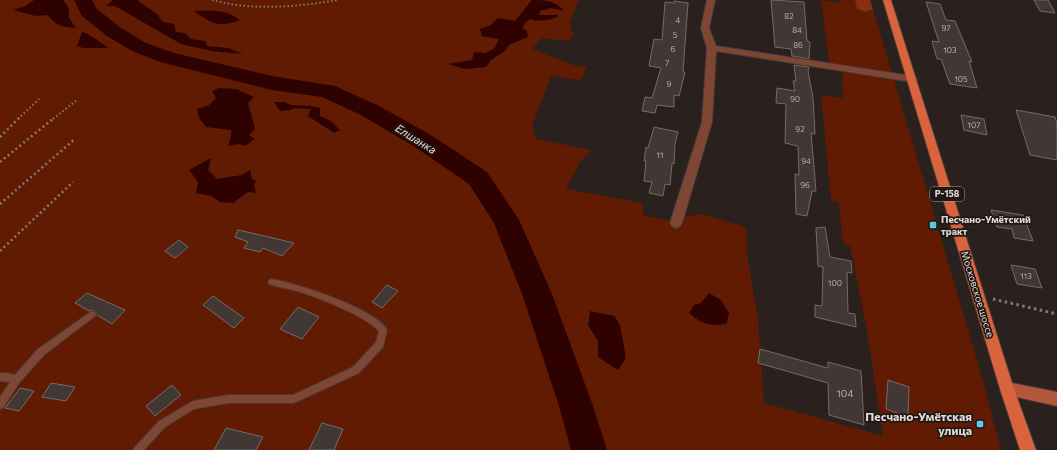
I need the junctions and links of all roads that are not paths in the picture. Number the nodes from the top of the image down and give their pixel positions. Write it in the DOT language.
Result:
graph roads {
  1 [pos="711,0"];
  2 [pos="887,0"];
  3 [pos="712,48"];
  4 [pos="912,79"];
  5 [pos="676,223"];
  6 [pos="272,282"];
  7 [pos="92,314"];
  8 [pos="0,377"];
  9 [pos="16,380"];
  10 [pos="1007,389"];
  11 [pos="1057,399"];
  12 [pos="0,404"];
  13 [pos="138,450"];
  14 [pos="1028,450"];
  1 -- 3 [label="street"];
  2 -- 4 [label="main road, Московское шоссе / Р-158"];
  3 -- 4 [label="street"];
  3 -- 5 [label="street"];
  4 -- 10 [label="main road, Московское шоссе / Р-158"];
  6 -- 13 [label="lane"];
  7 -- 9 [label="lane"];
  8 -- 9 [label="lane"];
  9 -- 12 [label="lane"];
  10 -- 11 [label="main road"];
  10 -- 14 [label="main road, Московское шоссе / Р-158"];
}
